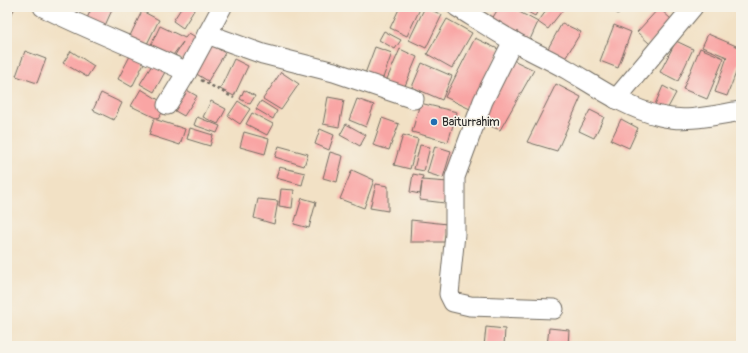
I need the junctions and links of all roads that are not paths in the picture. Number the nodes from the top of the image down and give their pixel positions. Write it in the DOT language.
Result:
graph roads {
  1 [pos="43,7"];
  2 [pos="222,7"];
  3 [pos="457,7"];
  4 [pos="693,7"];
  5 [pos="207,34"];
  6 [pos="513,41"];
  7 [pos="187,72"];
  8 [pos="414,99"];
  9 [pos="616,99"];
  10 [pos="167,105"];
  11 [pos="741,111"];
  12 [pos="554,309"];
  1 -- 7 [label="street"];
  2 -- 5 [label="street"];
  3 -- 6 [label="street"];
  4 -- 9 [label="street"];
  5 -- 7 [label="street"];
  5 -- 8 [label="street"];
  6 -- 9 [label="street"];
  6 -- 12 [label="street"];
  7 -- 10 [label="street"];
  9 -- 11 [label="street"];
}
